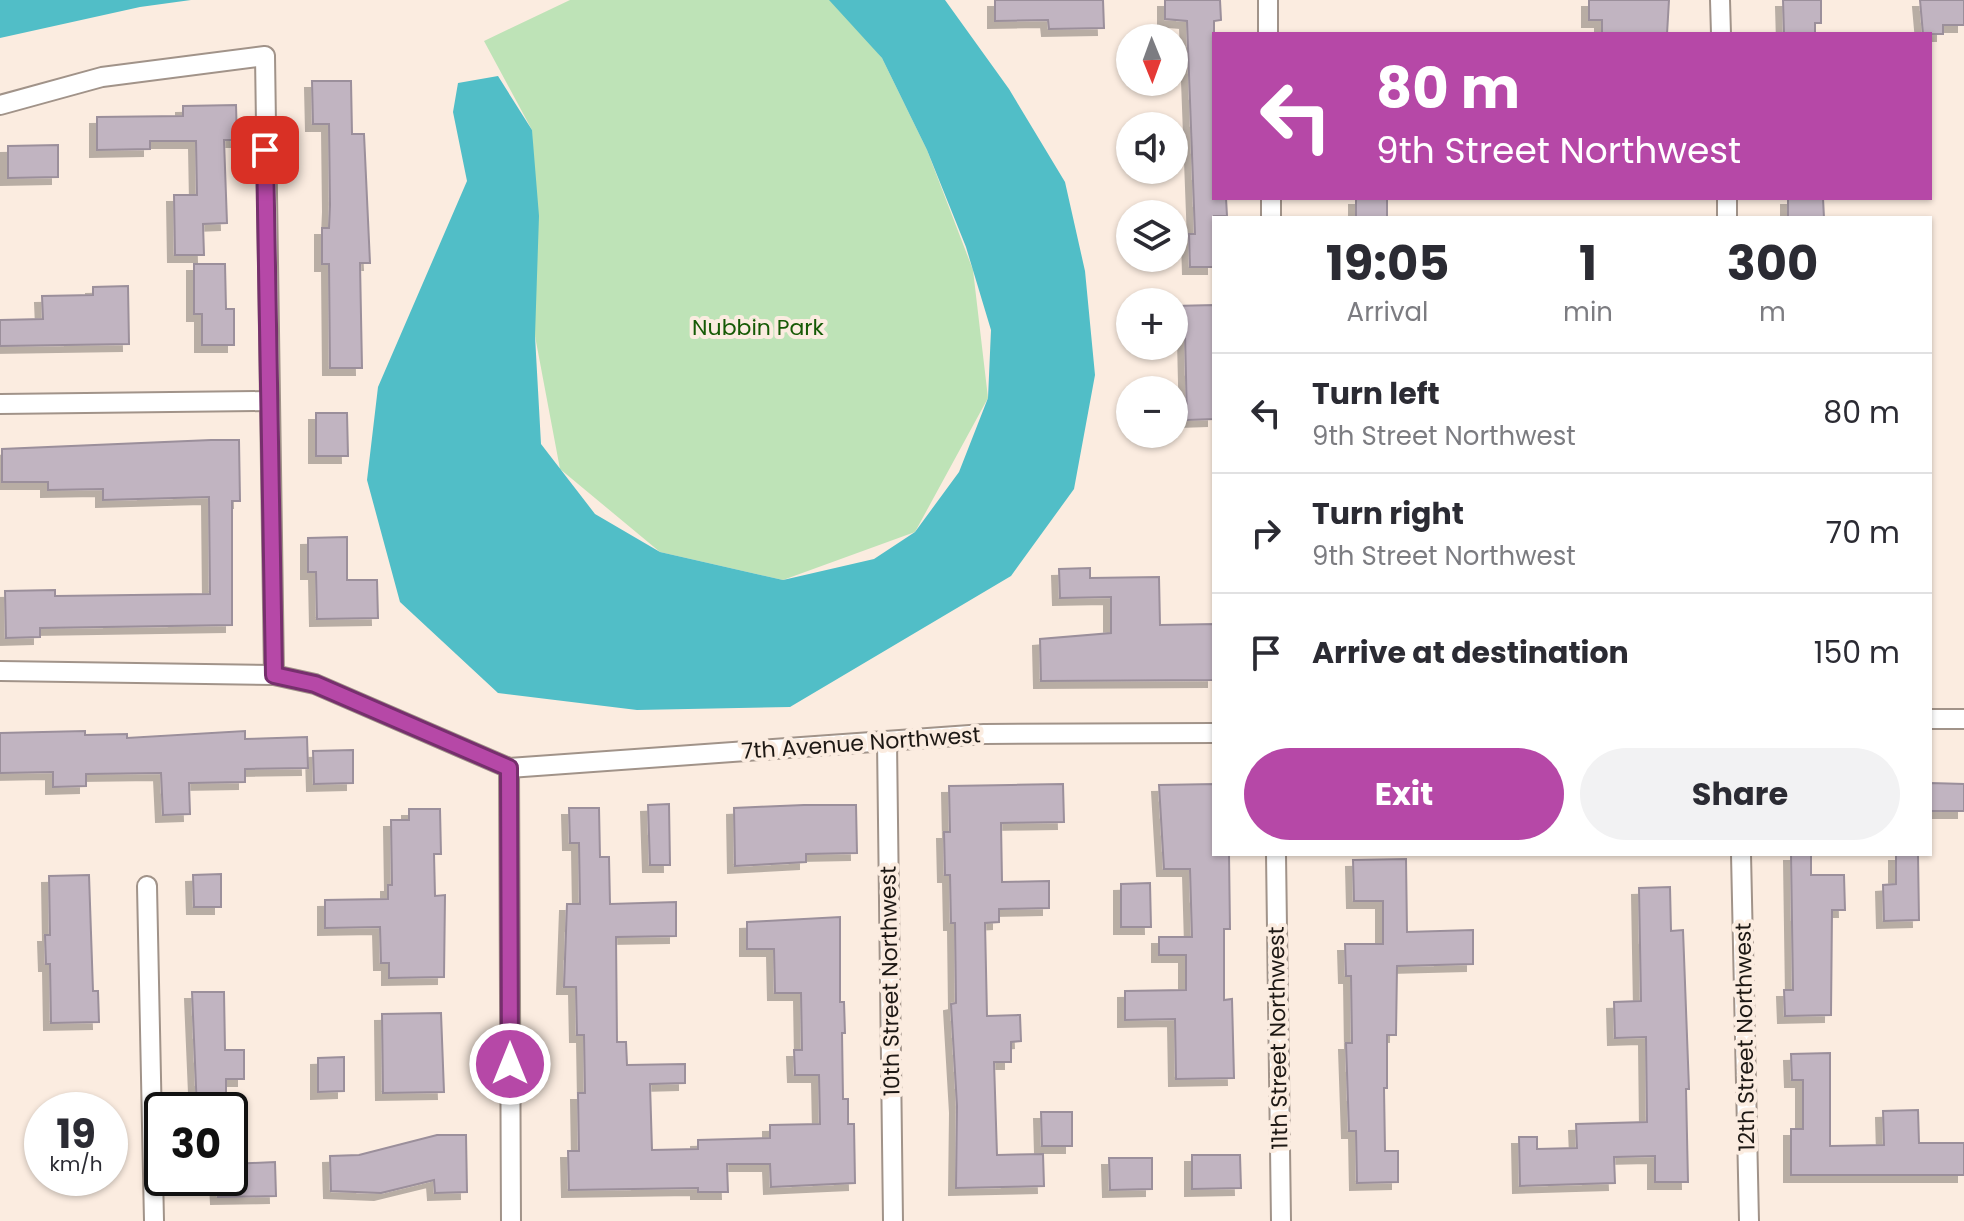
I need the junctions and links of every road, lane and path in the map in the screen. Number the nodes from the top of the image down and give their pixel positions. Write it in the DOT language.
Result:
graph roads {
  1 [pos="1268,0"];
  2 [pos="1720,0"];
  3 [pos="1268,32"];
  4 [pos="1721,32"];
  5 [pos="0,105"];
  6 [pos="267,401"];
  7 [pos="0,404"];
  8 [pos="0,671"];
  9 [pos="274,675"];
  10 [pos="1932,719"];
  11 [pos="1964,719"];
  12 [pos="1212,733"];
  13 [pos="887,741"];
  14 [pos="509,768"];
  15 [pos="1276,856"];
  16 [pos="1741,856"];
  17 [pos="147,886"];
  18 [pos="154,1221"];
  19 [pos="511,1221"];
  20 [pos="893,1221"];
  21 [pos="1281,1221"];
  22 [pos="1749,1221"];
  1 -- 3 [label="street"];
  2 -- 4 [label="street"];
  5 -- 6 [label="street"];
  6 -- 7 [label="street"];
  6 -- 9 [label="street"];
  8 -- 9 [label="street"];
  9 -- 14 [label="street"];
  10 -- 11 [label="street"];
  12 -- 13 [label="street, 7th Avenue Northwest"];
  13 -- 14 [label="street, 7th Avenue Northwest"];
  13 -- 20 [label="street, 10th Street Northwest"];
  14 -- 19 [label="street"];
  15 -- 21 [label="street, 11th Street Northwest"];
  16 -- 22 [label="street, 12th Street Northwest"];
  17 -- 18 [label="street"];
}
